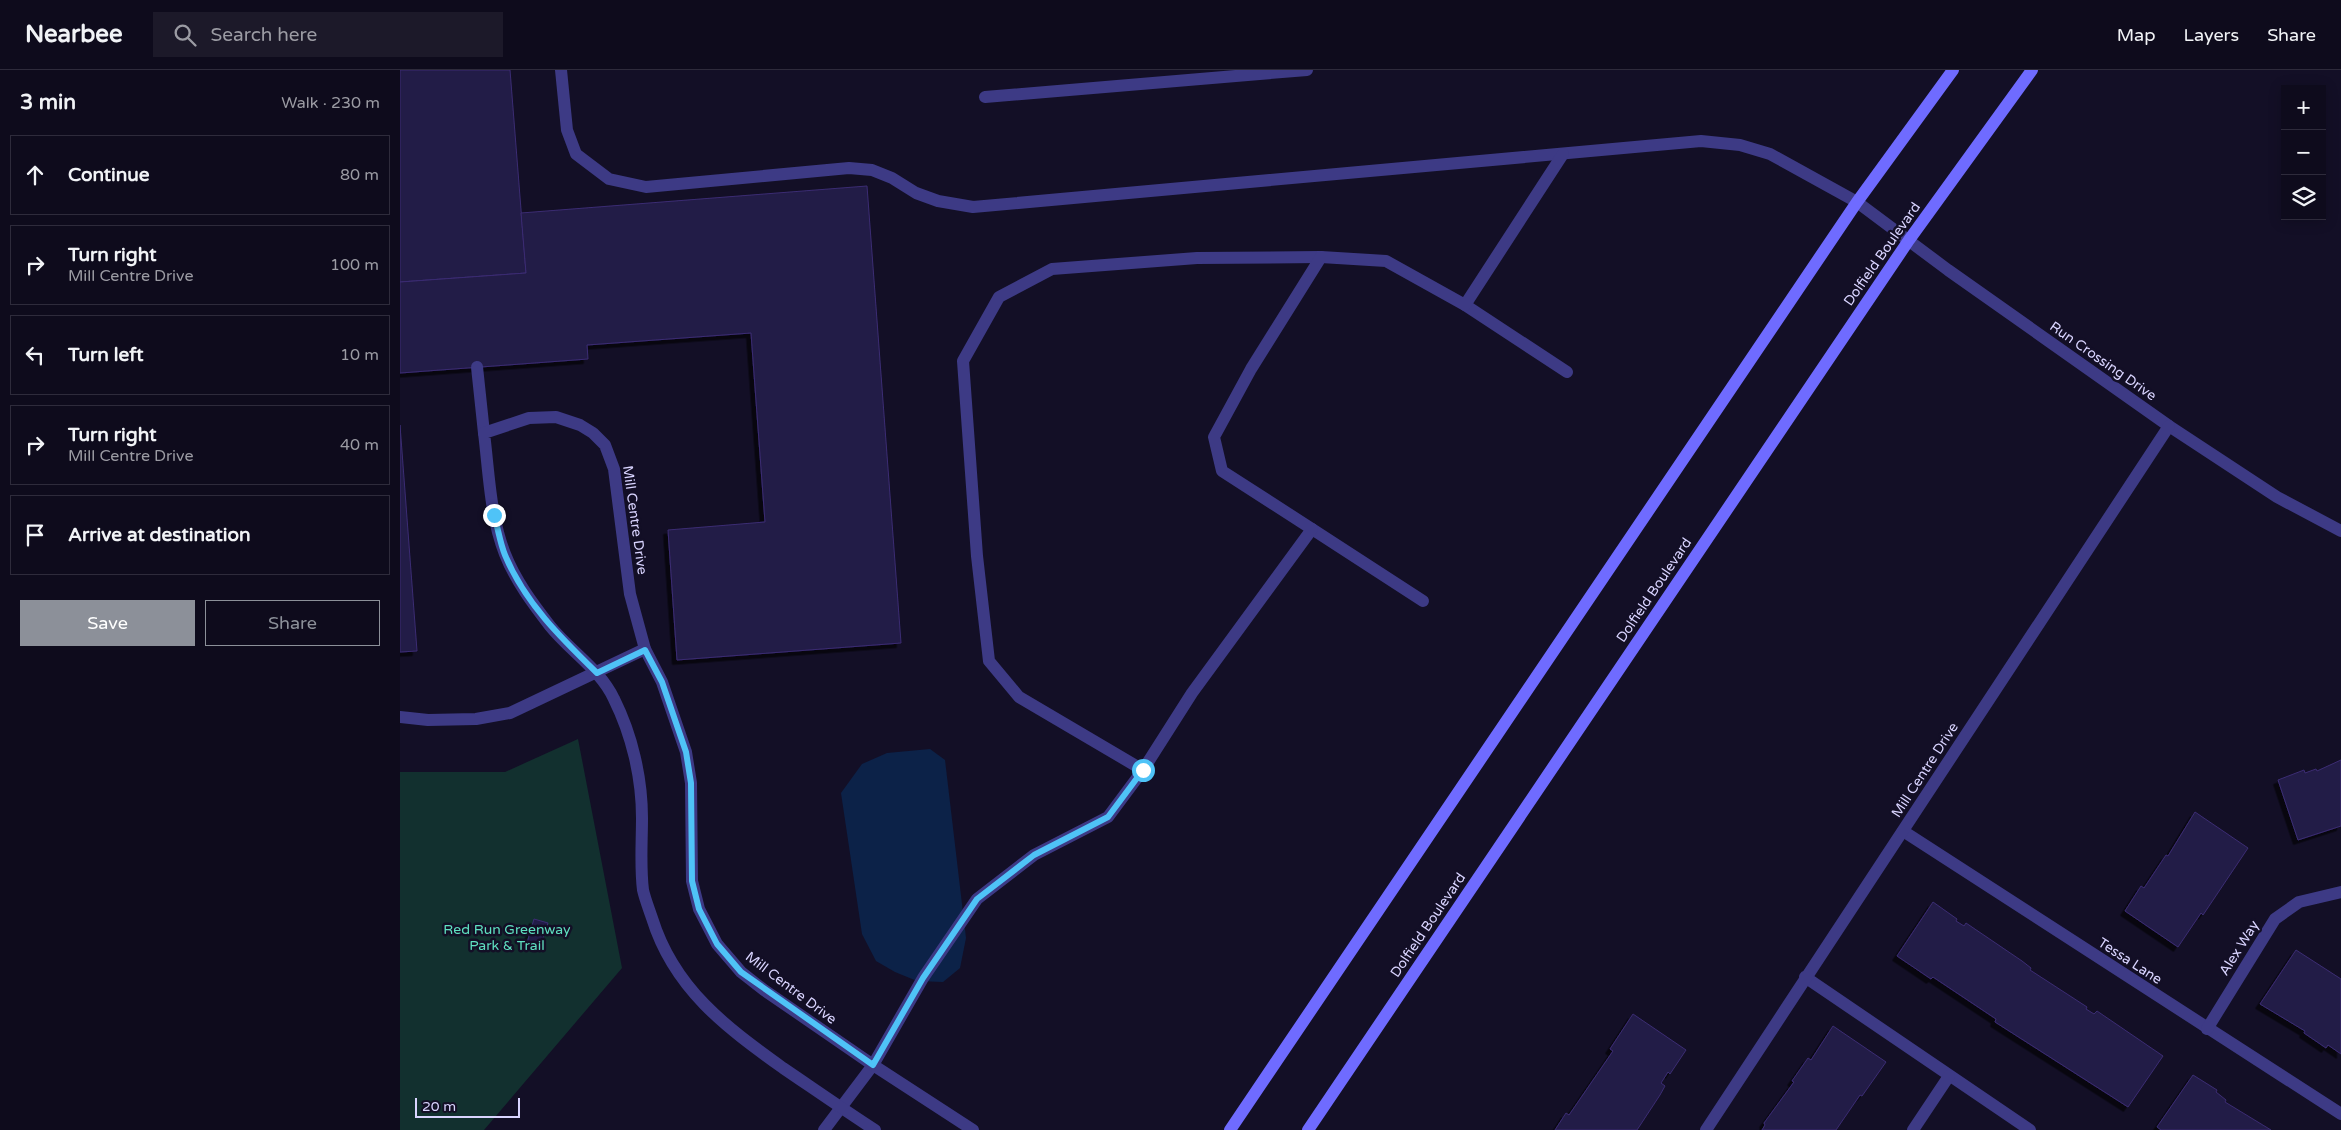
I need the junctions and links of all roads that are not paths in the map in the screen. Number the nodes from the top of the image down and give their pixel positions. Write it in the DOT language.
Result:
graph roads {
  1 [pos="562,70"];
  2 [pos="1307,70"];
  3 [pos="1953,70"];
  4 [pos="2032,70"];
  5 [pos="1243,73"];
  6 [pos="986,97"];
  7 [pos="1563,154"];
  8 [pos="1857,202"];
  9 [pos="1909,240"];
  10 [pos="1321,257"];
  11 [pos="1465,305"];
  12 [pos="477,368"];
  13 [pos="1567,372"];
  14 [pos="2169,426"];
  15 [pos="484,433"];
  16 [pos="1312,529"];
  17 [pos="2341,531"];
  18 [pos="1423,601"];
  19 [pos="645,650"];
  20 [pos="597,673"];
  21 [pos="400,717"];
  22 [pos="1143,770"];
  23 [pos="1903,831"];
  24 [pos="2341,892"];
  25 [pos="1805,977"];
  26 [pos="2207,1029"];
  27 [pos="873,1065"];
  28 [pos="1949,1076"];
  29 [pos="839,1107"];
  30 [pos="2341,1114"];
  31 [pos="824,1130"];
  32 [pos="875,1130"];
  33 [pos="973,1130"];
  34 [pos="1230,1130"];
  35 [pos="1308,1130"];
  36 [pos="1706,1130"];
  37 [pos="1913,1130"];
  38 [pos="2030,1130"];
  1 -- 7 [label="street, Run Crossing Drive"];
  2 -- 5 [label="street"];
  3 -- 8 [label="main road"];
  4 -- 9 [label="main road, Dolfield Boulevard"];
  5 -- 6 [label="street"];
  7 -- 8 [label="street, Run Crossing Drive"];
  7 -- 11 [label="street"];
  8 -- 9 [label="street, Run Crossing Drive"];
  8 -- 34 [label="main road"];
  9 -- 14 [label="street, Run Crossing Drive"];
  9 -- 35 [label="main road, Dolfield Boulevard"];
  10 -- 11 [label="street"];
  10 -- 16 [label="street"];
  10 -- 22 [label="street"];
  11 -- 13 [label="street"];
  12 -- 15 [label="street"];
  14 -- 17 [label="street, Run Crossing Drive"];
  14 -- 23 [label="street, Mill Centre Drive"];
  15 -- 19 [label="street, Mill Centre Drive"];
  15 -- 20 [label="street"];
  16 -- 18 [label="street"];
  16 -- 22 [label="street"];
  19 -- 20 [label="street"];
  19 -- 27 [label="street, Mill Centre Drive"];
  20 -- 21 [label="street"];
  20 -- 29 [label="street"];
  22 -- 27 [label="street"];
  23 -- 25 [label="street, Mill Centre Drive"];
  23 -- 26 [label="street, Tessa Lane"];
  24 -- 26 [label="street, Alex Way"];
  25 -- 28 [label="street"];
  25 -- 36 [label="street, Mill Centre Drive"];
  26 -- 30 [label="street, Tessa Lane"];
  27 -- 29 [label="street"];
  27 -- 33 [label="street, Mill Centre Drive"];
  28 -- 37 [label="street"];
  28 -- 38 [label="street"];
  29 -- 31 [label="street"];
  29 -- 32 [label="street"];
}
